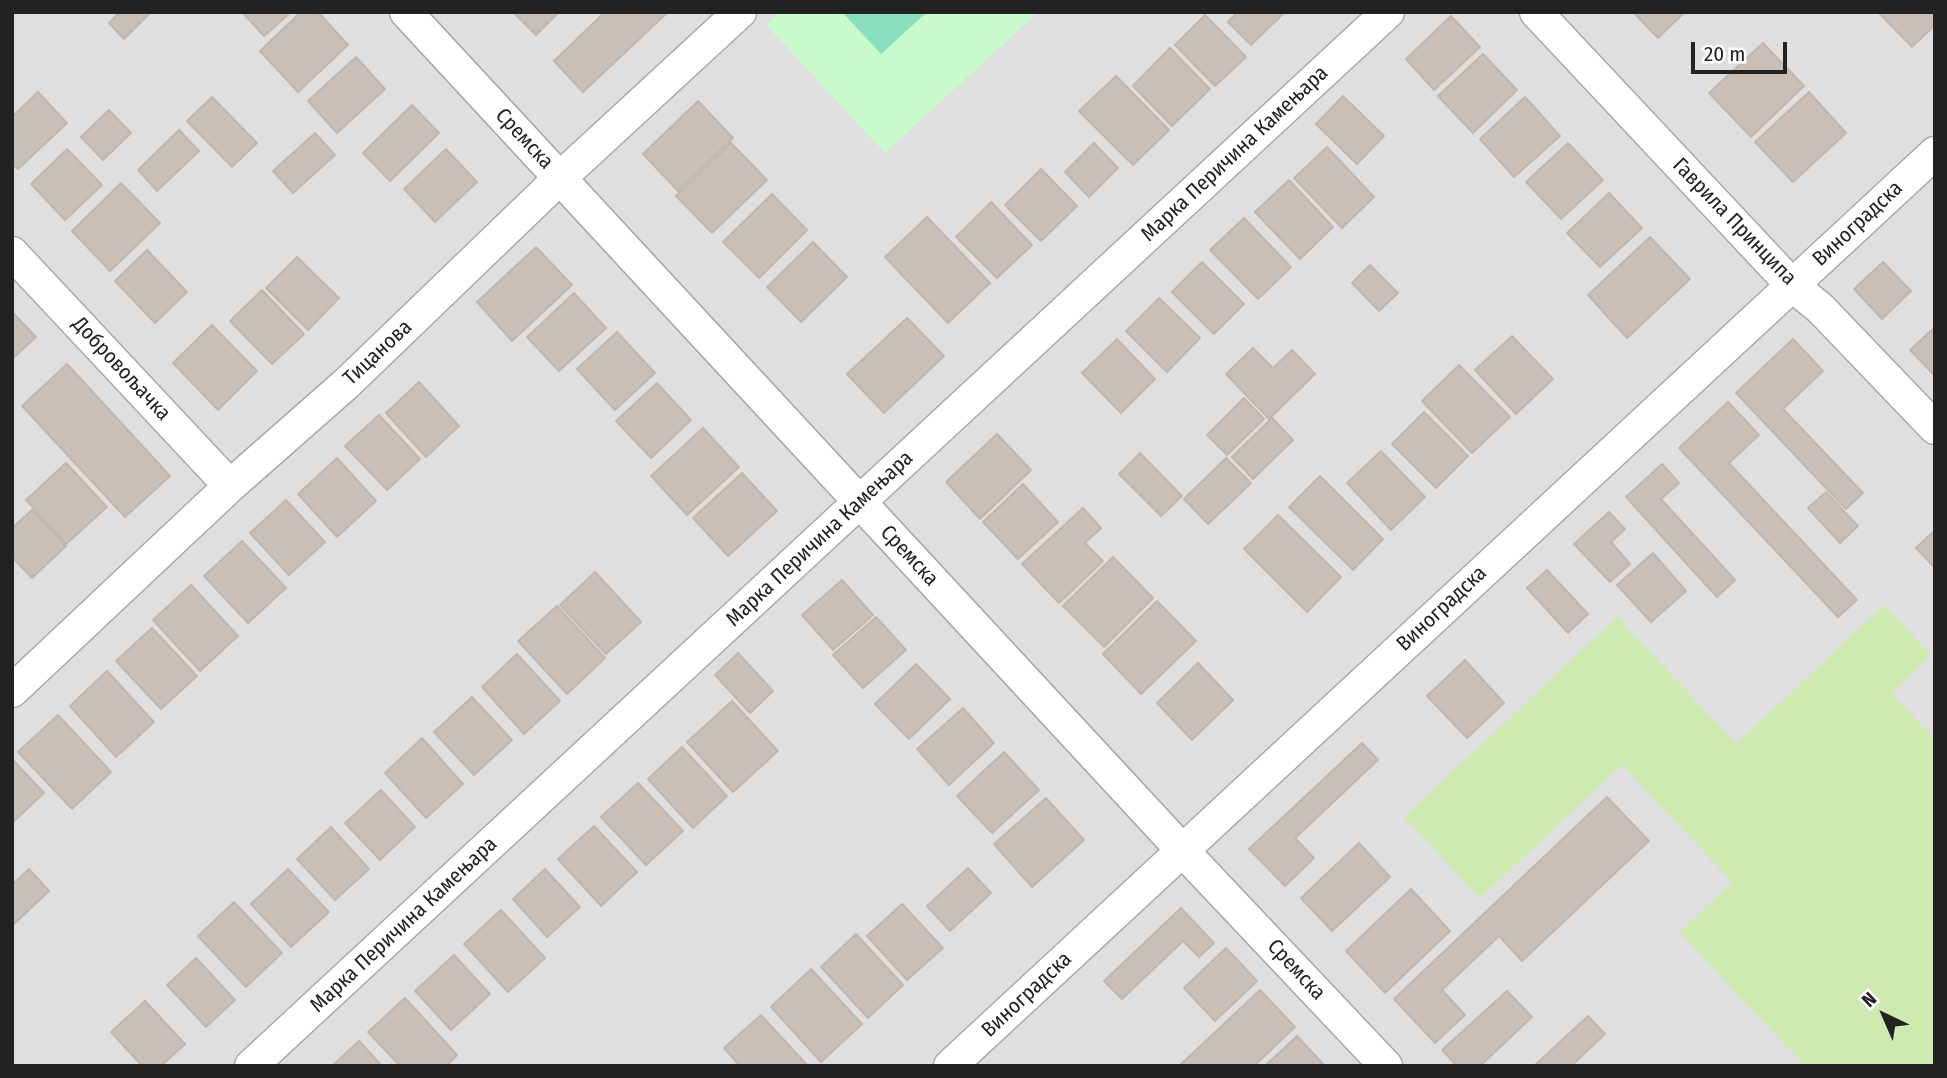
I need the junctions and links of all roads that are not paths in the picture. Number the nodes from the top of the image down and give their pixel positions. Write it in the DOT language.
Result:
graph roads {
  1 [pos="406,12"];
  2 [pos="740,12"];
  3 [pos="1388,12"];
  4 [pos="1536,12"];
  5 [pos="1935,153"];
  6 [pos="560,178"];
  7 [pos="12,253"];
  8 [pos="1792,285"];
  9 [pos="1935,428"];
  10 [pos="230,486"];
  11 [pos="860,502"];
  12 [pos="12,691"];
  13 [pos="1182,850"];
  14 [pos="251,1066"];
  15 [pos="950,1066"];
  16 [pos="1386,1066"];
  1 -- 6 [label="street, Сремска"];
  2 -- 6 [label="street, Тицанова"];
  3 -- 11 [label="street, Марка Перичина Камењара"];
  4 -- 8 [label="street, Гаврила Принципа"];
  5 -- 8 [label="street, Виноградска"];
  6 -- 10 [label="street, Тицанова"];
  6 -- 11 [label="street, Сремска"];
  7 -- 10 [label="street, Добровољачка"];
  8 -- 9 [label="street, Гаврила Принципа"];
  8 -- 13 [label="street, Виноградска"];
  10 -- 12 [label="street, Тицанова"];
  11 -- 13 [label="street, Сремска"];
  11 -- 14 [label="street, Марка Перичина Камењара"];
  13 -- 15 [label="street, Виноградска"];
  13 -- 16 [label="street, Сремска"];
}
